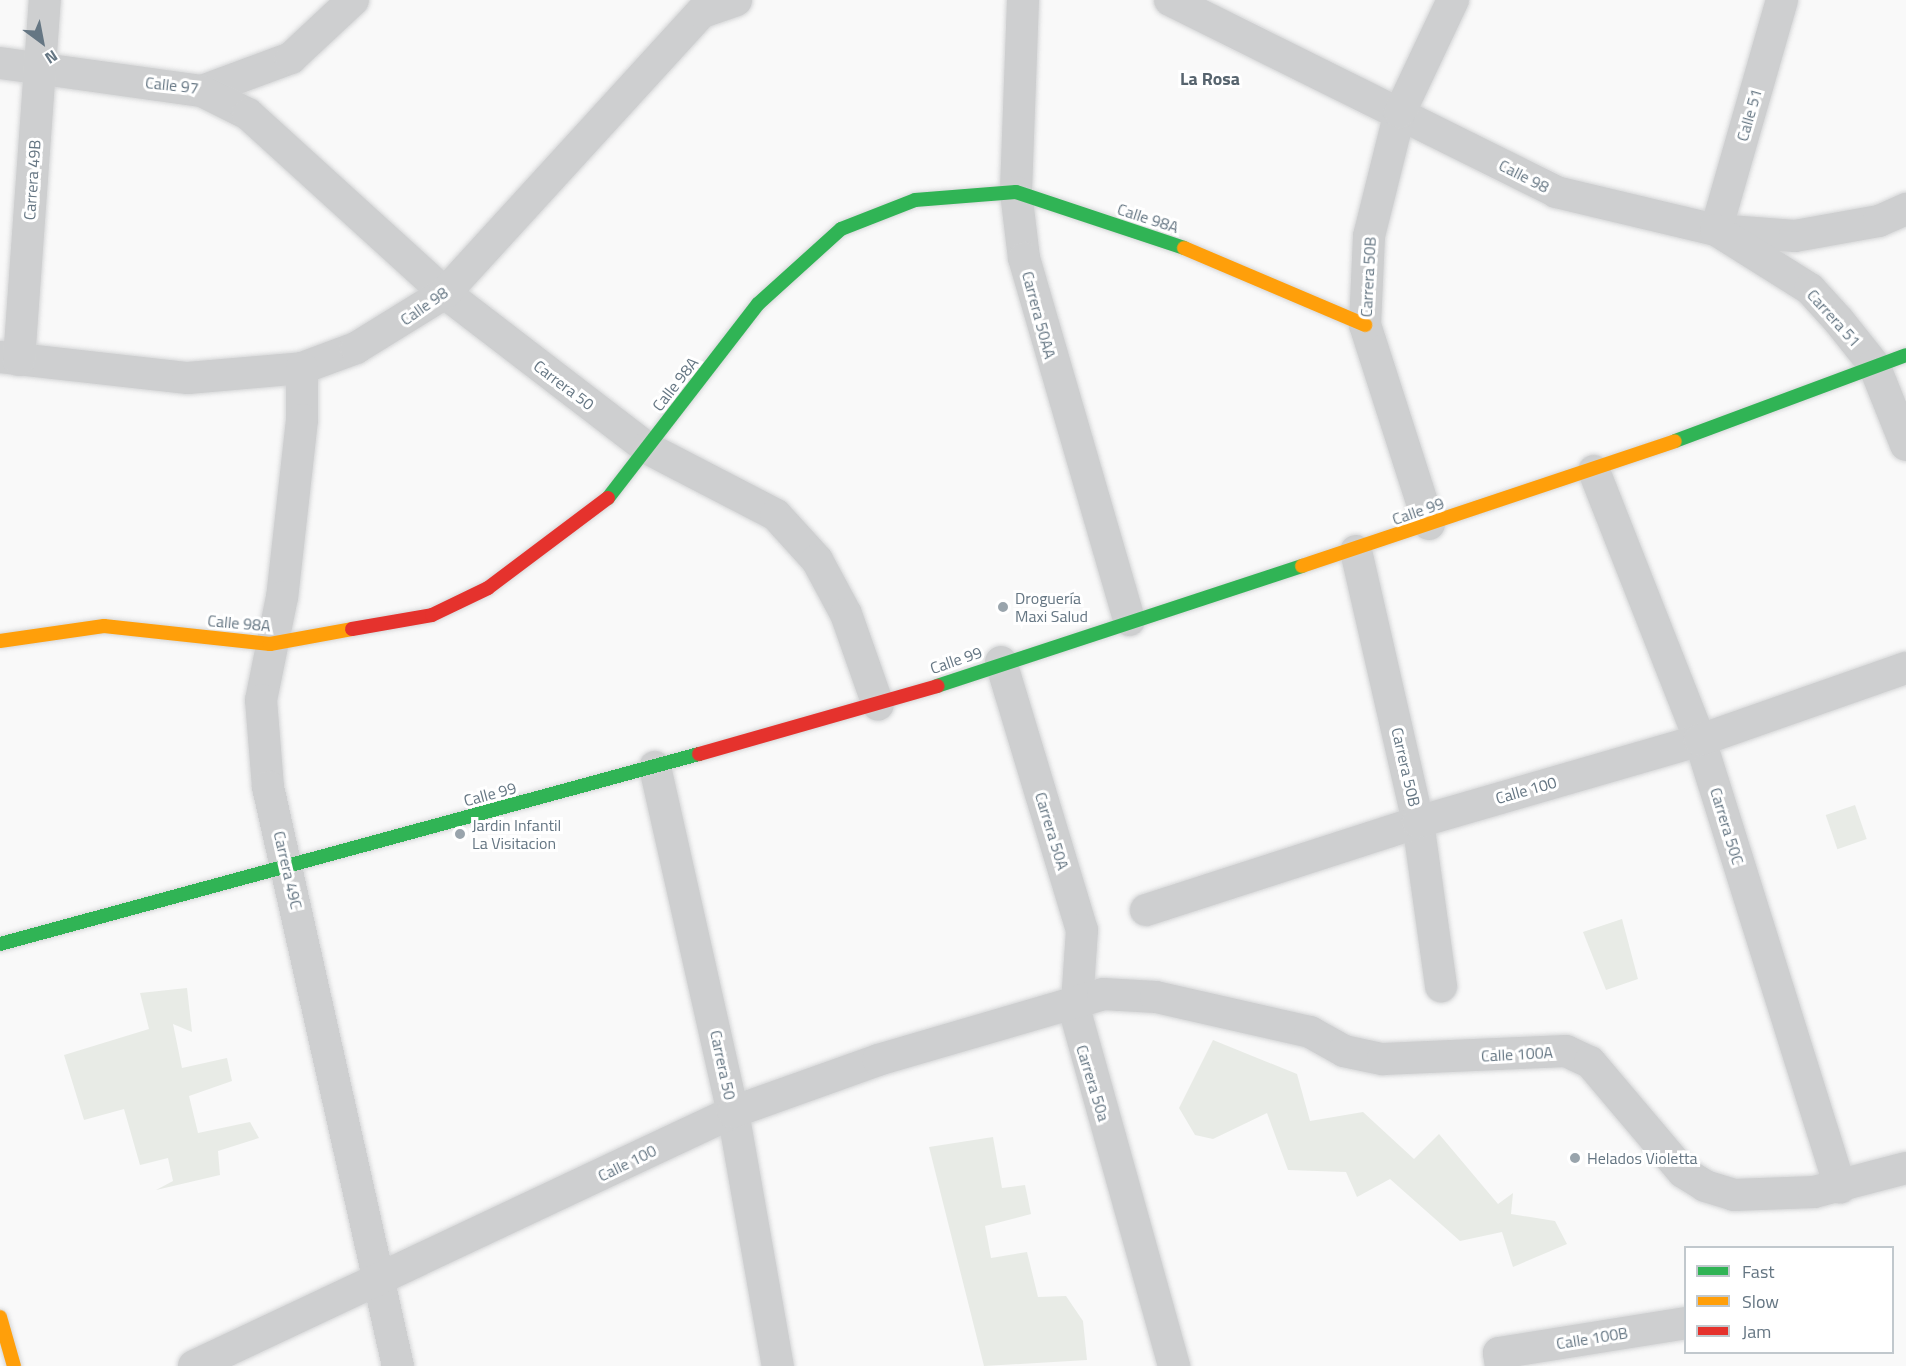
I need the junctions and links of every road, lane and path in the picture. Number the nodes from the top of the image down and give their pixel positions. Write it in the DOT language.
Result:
graph roads {
  1 [pos="45,0"];
  2 [pos="353,0"];
  3 [pos="736,0"];
  4 [pos="1023,0"];
  5 [pos="1170,0"];
  6 [pos="1453,0"];
  7 [pos="1782,0"];
  8 [pos="695,6"];
  9 [pos="0,63"];
  10 [pos="40,67"];
  11 [pos="202,91"];
  12 [pos="1400,112"];
  13 [pos="1017,192"];
  14 [pos="1906,209"];
  15 [pos="1716,230"];
  16 [pos="445,293"];
  17 [pos="1365,325"];
  18 [pos="1906,355"];
  19 [pos="10,359"];
  20 [pos="1874,365"];
  21 [pos="302,368"];
  22 [pos="1906,446"];
  23 [pos="647,448"];
  24 [pos="1594,471"];
  25 [pos="1429,524"];
  26 [pos="1356,551"];
  27 [pos="1129,620"];
  28 [pos="0,641"];
  29 [pos="270,644"];
  30 [pos="1001,662"];
  31 [pos="1906,668"];
  32 [pos="878,705"];
  33 [pos="1700,740"];
  34 [pos="656,766"];
  35 [pos="1418,822"];
  36 [pos="289,870"];
  37 [pos="1146,910"];
  38 [pos="0,944"];
  39 [pos="1441,986"];
  40 [pos="1075,1004"];
  41 [pos="733,1112"];
  42 [pos="1906,1167"];
  43 [pos="1840,1188"];
  44 [pos="381,1281"];
  45 [pos="0,1317"];
  46 [pos="1684,1323"];
  47 [pos="1500,1360"];
  48 [pos="14,1366"];
  49 [pos="194,1366"];
  50 [pos="398,1366"];
  51 [pos="778,1366"];
  52 [pos="1174,1366"];
  1 -- 10 [label="street, Carrera 49B"];
  2 -- 11 [label="street, Calle 97"];
  3 -- 8 [label="street, Calle 98"];
  4 -- 13 [label="street, Carrera 50AA"];
  5 -- 12 [label="street, Calle 98"];
  6 -- 12 [label="street, Carrera 50B"];
  7 -- 15 [label="street, Calle 51"];
  8 -- 16 [label="street, Calle 98"];
  9 -- 10 [label="street, Calle 97"];
  10 -- 11 [label="street, Calle 97"];
  10 -- 19 [label="street, Carrera 49B"];
  11 -- 16 [label="street, Carrera 50"];
  12 -- 15 [label="street, Calle 98"];
  12 -- 17 [label="street, Carrera 50B"];
  13 -- 17 [label="street, Calle 98A"];
  13 -- 23 [label="street, Calle 98A"];
  13 -- 27 [label="street, Carrera 50AA"];
  14 -- 15 [label="street, Calle 98"];
  15 -- 20 [label="street, Carrera 51"];
  16 -- 21 [label="street, Calle 98"];
  16 -- 23 [label="street, Carrera 50"];
  17 -- 25 [label="street, Carrera 50B"];
  18 -- 20 [label="street, Calle 99"];
  19 -- 21 [label="street, Calle 98"];
  20 -- 22 [label="street, Carrera 51"];
  20 -- 24 [label="street, Calle 99"];
  21 -- 29 [label="street, Carrera 49C"];
  23 -- 29 [label="street, Calle 98A"];
  23 -- 32 [label="street, Carrera 50"];
  24 -- 25 [label="street, Calle 99"];
  24 -- 33 [label="street, Carrera 50C"];
  25 -- 26 [label="street, Calle 99"];
  26 -- 27 [label="street, Calle 99"];
  26 -- 35 [label="street, Carrera 50B"];
  27 -- 30 [label="street, Calle 99"];
  28 -- 29 [label="street, Calle 98A"];
  29 -- 36 [label="street, Carrera 49C"];
  30 -- 32 [label="street, Calle 99"];
  30 -- 40 [label="street, Carrera 50A"];
  31 -- 33 [label="street, Calle 100"];
  32 -- 34 [label="street, Calle 99"];
  33 -- 35 [label="street, Calle 100"];
  33 -- 43 [label="street, Carrera 50C"];
  34 -- 36 [label="street, Calle 99"];
  34 -- 41 [label="street, Carrera 50"];
  35 -- 37 [label="street, Calle 100"];
  35 -- 39 [label="street, Carrera 50B"];
  36 -- 38 [label="street, Calle 99"];
  36 -- 44 [label="street, Carrera 49C"];
  40 -- 41 [label="street, Calle 100"];
  40 -- 43 [label="street, Calle 100A"];
  40 -- 52 [label="street, Carrera 50a"];
  41 -- 44 [label="street, Calle 100"];
  41 -- 51 [label="street, Carrera 50"];
  42 -- 43 [label="street, Calle 100A"];
  44 -- 49 [label="street, Calle 100"];
  44 -- 50 [label="street, Carrera 49C"];
  45 -- 48 [label="street"];
  46 -- 47 [label="street, Calle 100B"];
}
